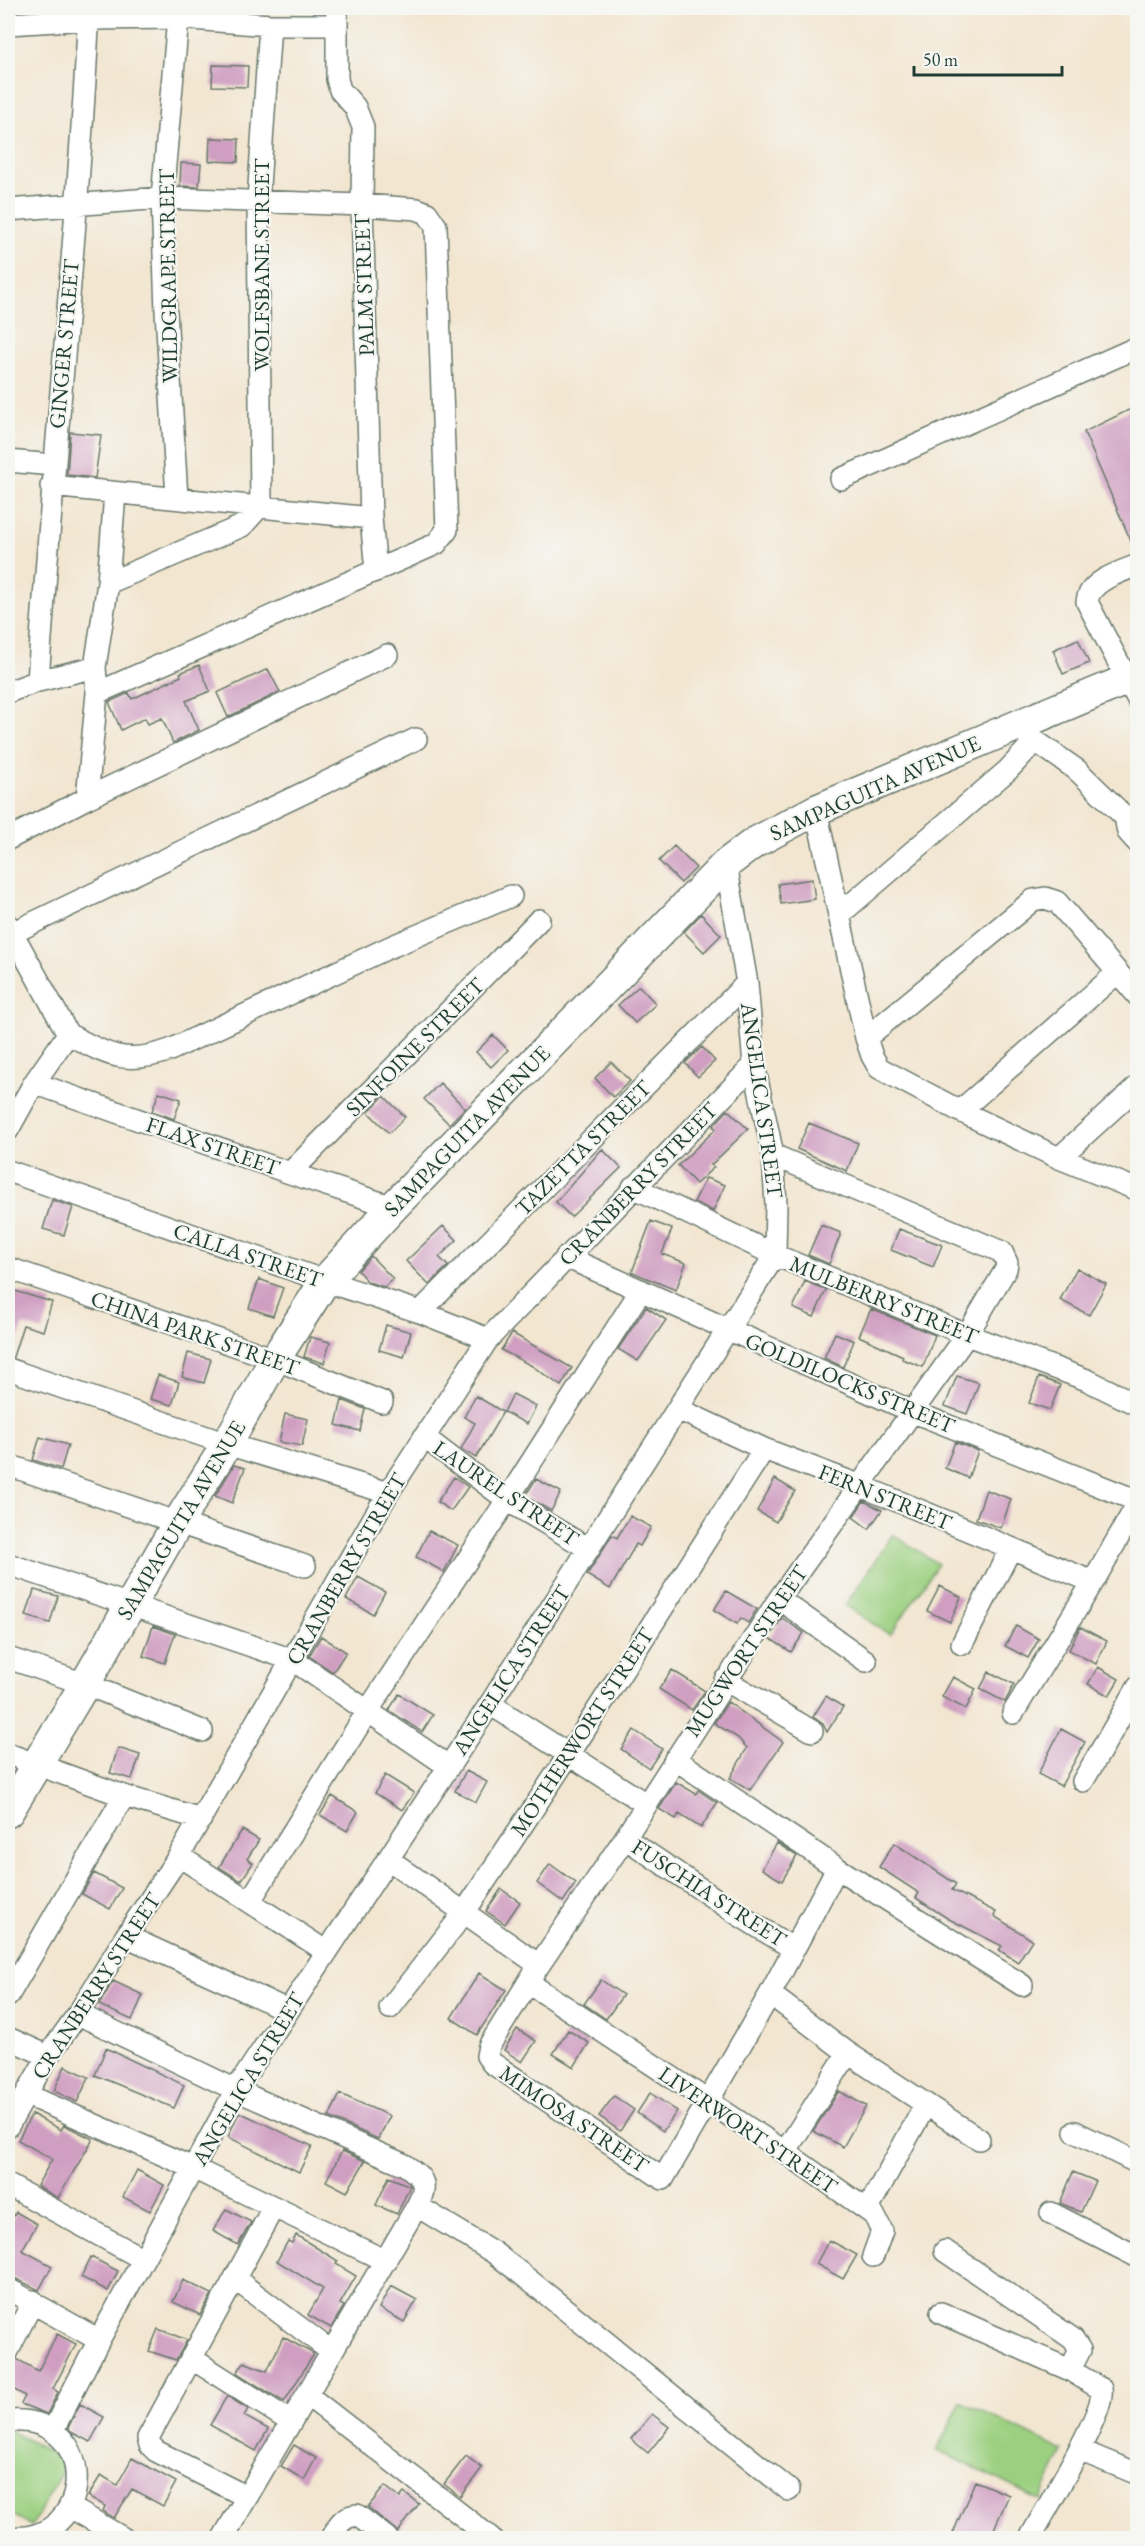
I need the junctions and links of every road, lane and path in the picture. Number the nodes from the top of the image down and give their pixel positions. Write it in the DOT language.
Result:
graph roads {
  1 [pos="89,13"];
  2 [pos="337,16"];
  3 [pos="178,18"];
  4 [pos="8,24"];
  5 [pos="270,25"];
  6 [pos="162,198"];
  7 [pos="258,201"];
  8 [pos="76,204"];
  9 [pos="362,205"];
  10 [pos="8,210"];
  11 [pos="1137,347"];
  12 [pos="8,461"];
  13 [pos="52,475"];
  14 [pos="841,479"];
  15 [pos="115,494"];
  16 [pos="177,498"];
  17 [pos="261,506"];
  18 [pos="371,518"];
  19 [pos="1137,565"];
  20 [pos="376,571"];
  21 [pos="108,583"];
  22 [pos="387,655"];
  23 [pos="95,667"];
  24 [pos="38,681"];
  25 [pos="1134,685"];
  26 [pos="8,692"];
  27 [pos="98,693"];
  28 [pos="1025,733"];
  29 [pos="416,739"];
  30 [pos="87,798"];
  31 [pos="816,810"];
  32 [pos="1131,813"];
  33 [pos="8,839"];
  34 [pos="1137,843"];
  35 [pos="726,864"];
  36 [pos="511,896"];
  37 [pos="840,914"];
  38 [pos="539,920"];
  39 [pos="10,929"];
  40 [pos="1117,973"];
  41 [pos="747,983"];
  42 [pos="1137,996"];
  43 [pos="68,1035"];
  44 [pos="866,1038"];
  45 [pos="754,1065"];
  46 [pos="34,1083"];
  47 [pos="1137,1086"];
  48 [pos="960,1111"];
  49 [pos="10,1119"];
  50 [pos="773,1155"];
  51 [pos="1059,1158"];
  52 [pos="8,1171"];
  53 [pos="290,1173"];
  54 [pos="633,1187"];
  55 [pos="1137,1190"];
  56 [pos="393,1207"];
  57 [pos="775,1255"];
  58 [pos="566,1257"];
  59 [pos="8,1268"];
  60 [pos="325,1281"];
  61 [pos="641,1290"];
  62 [pos="420,1312"];
  63 [pos="728,1331"];
  64 [pos="967,1335"];
  65 [pos="488,1339"];
  66 [pos="275,1359"];
  67 [pos="8,1369"];
  68 [pos="382,1402"];
  69 [pos="1137,1405"];
  70 [pos="678,1409"];
  71 [pos="911,1411"];
  72 [pos="424,1437"];
  73 [pos="227,1444"];
  74 [pos="764,1449"];
  75 [pos="8,1465"];
  76 [pos="861,1486"];
  77 [pos="388,1493"];
  78 [pos="507,1500"];
  79 [pos="1137,1502"];
  80 [pos="177,1524"];
  81 [pos="1011,1548"];
  82 [pos="589,1549"];
  83 [pos="8,1564"];
  84 [pos="305,1566"];
  85 [pos="1093,1582"];
  86 [pos="779,1599"];
  87 [pos="131,1604"];
  88 [pos="962,1644"];
  89 [pos="8,1658"];
  90 [pos="293,1660"];
  91 [pos="866,1661"];
  92 [pos="725,1680"];
  93 [pos="85,1684"];
  94 [pos="1137,1687"];
  95 [pos="490,1704"];
  96 [pos="367,1712"];
  97 [pos="1012,1713"];
  98 [pos="202,1731"];
  99 [pos="812,1731"];
  100 [pos="570,1753"];
  101 [pos="8,1754"];
  102 [pos="675,1759"];
  103 [pos="36,1763"];
  104 [pos="448,1766"];
  105 [pos="1083,1782"];
  106 [pos="124,1796"];
  107 [pos="646,1804"];
  108 [pos="8,1812"];
  109 [pos="201,1820"];
  110 [pos="625,1838"];
  111 [pos="179,1856"];
  112 [pos="388,1859"];
  113 [pos="837,1868"];
  114 [pos="250,1901"];
  115 [pos="464,1913"];
  116 [pos="126,1936"];
  117 [pos="794,1948"];
  118 [pos="327,1952"];
  119 [pos="534,1974"];
  120 [pos="1022,1985"];
  121 [pos="770,1994"];
  122 [pos="8,1996"];
  123 [pos="390,2008"];
  124 [pos="287,2010"];
  125 [pos="78,2014"];
  126 [pos="8,2038"];
  127 [pos="848,2053"];
  128 [pos="48,2056"];
  129 [pos="487,2056"];
  130 [pos="236,2090"];
  131 [pos="27,2095"];
  132 [pos="708,2103"];
  133 [pos="926,2104"];
  134 [pos="8,2126"];
  135 [pos="1076,2132"];
  136 [pos="979,2139"];
  137 [pos="785,2152"];
  138 [pos="1137,2163"];
  139 [pos="193,2168"];
  140 [pos="8,2186"];
  141 [pos="417,2206"];
  142 [pos="273,2208"];
  143 [pos="867,2210"];
  144 [pos="1052,2213"];
  145 [pos="945,2251"];
  146 [pos="873,2256"];
  147 [pos="1137,2257"];
  148 [pos="143,2259"];
  149 [pos="386,2261"];
  150 [pos="235,2278"];
  151 [pos="8,2289"];
  152 [pos="33,2301"];
  153 [pos="941,2313"];
  154 [pos="99,2340"];
  155 [pos="8,2350"];
  156 [pos="332,2352"];
  157 [pos="191,2358"];
  158 [pos="1070,2370"];
  159 [pos="307,2395"];
  160 [pos="8,2421"];
  161 [pos="291,2422"];
  162 [pos="53,2430"];
  163 [pos="1079,2450"];
  164 [pos="1137,2474"];
  165 [pos="789,2490"];
  166 [pos="247,2497"];
  167 [pos="70,2507"];
  168 [pos="114,2536"];
  169 [pos="8,2537"];
  170 [pos="223,2538"];
  171 [pos="331,2538"];
  172 [pos="387,2538"];
  173 [pos="491,2538"];
  174 [pos="1030,2538"];
  1 -- 3 [label="street"];
  1 -- 4 [label="street"];
  1 -- 8 [label="street, GINGER STREET"];
  2 -- 5 [label="street"];
  2 -- 9 [label="street, PALM STREET"];
  3 -- 5 [label="street"];
  3 -- 6 [label="street, WILDGRAPE STREET"];
  5 -- 7 [label="street, WOLFSBANE STREET"];
  6 -- 7 [label="street"];
  6 -- 8 [label="street"];
  6 -- 16 [label="street, WILDGRAPE STREET"];
  7 -- 9 [label="street"];
  7 -- 17 [label="street, WOLFSBANE STREET"];
  8 -- 10 [label="street"];
  8 -- 13 [label="street, GINGER STREET"];
  9 -- 18 [label="street, PALM STREET"];
  9 -- 20 [label="street"];
  11 -- 14 [label="street"];
  12 -- 13 [label="street"];
  13 -- 15 [label="street"];
  13 -- 24 [label="street, GINGER STREET"];
  15 -- 16 [label="street"];
  15 -- 21 [label="street"];
  16 -- 17 [label="street"];
  17 -- 18 [label="street"];
  17 -- 21 [label="street"];
  18 -- 20 [label="street, PALM STREET"];
  19 -- 25 [label="street"];
  20 -- 27 [label="street"];
  21 -- 23 [label="street"];
  22 -- 30 [label="street"];
  23 -- 24 [label="street"];
  23 -- 27 [label="street"];
  24 -- 26 [label="street"];
  25 -- 28 [label="main road, SAMPAGUITA AVENUE"];
  27 -- 30 [label="street"];
  28 -- 31 [label="main road, SAMPAGUITA AVENUE"];
  28 -- 32 [label="street"];
  28 -- 37 [label="street"];
  29 -- 39 [label="street"];
  30 -- 33 [label="street"];
  31 -- 35 [label="main road, SAMPAGUITA AVENUE"];
  31 -- 37 [label="street"];
  32 -- 34 [label="street"];
  35 -- 41 [label="street, ANGELICA STREET"];
  35 -- 56 [label="main road, SAMPAGUITA AVENUE"];
  36 -- 43 [label="street"];
  37 -- 44 [label="street"];
  38 -- 53 [label="street, SINFOINE STREET"];
  39 -- 43 [label="street"];
  40 -- 42 [label="street"];
  40 -- 44 [label="street"];
  40 -- 48 [label="street"];
  41 -- 45 [label="street, ANGELICA STREET"];
  41 -- 62 [label="street, TAZETTA STREET"];
  43 -- 46 [label="street"];
  44 -- 48 [label="street"];
  45 -- 50 [label="street, ANGELICA STREET"];
  45 -- 54 [label="street, CRANBERRY STREET"];
  46 -- 49 [label="street"];
  46 -- 53 [label="street, FLAX STREET"];
  47 -- 51 [label="street"];
  48 -- 51 [label="street"];
  50 -- 57 [label="street, ANGELICA STREET"];
  50 -- 64 [label="street, MUGWORT STREET"];
  51 -- 55 [label="street"];
  52 -- 60 [label="street, CALLA STREET"];
  53 -- 56 [label="street, FLAX STREET"];
  54 -- 57 [label="street, MULBERRY STREET"];
  54 -- 58 [label="street, CRANBERRY STREET"];
  56 -- 60 [label="main road, SAMPAGUITA AVENUE"];
  57 -- 63 [label="street, ANGELICA STREET"];
  57 -- 64 [label="street, MULBERRY STREET"];
  58 -- 61 [label="street, GOLDILOCKS STREET"];
  58 -- 65 [label="street, CRANBERRY STREET"];
  59 -- 66 [label="street, CHINA PARK STREET"];
  60 -- 62 [label="street, CALLA STREET"];
  60 -- 66 [label="main road, SAMPAGUITA AVENUE"];
  61 -- 63 [label="street, GOLDILOCKS STREET"];
  61 -- 78 [label="street"];
  62 -- 65 [label="street, CALLA STREET"];
  63 -- 70 [label="street, ANGELICA STREET"];
  63 -- 71 [label="street, GOLDILOCKS STREET"];
  64 -- 69 [label="street, MULBERRY STREET"];
  64 -- 71 [label="street, MUGWORT STREET"];
  65 -- 72 [label="street, CRANBERRY STREET"];
  66 -- 68 [label="street, CHINA PARK STREET"];
  66 -- 73 [label="main road, SAMPAGUITA AVENUE"];
  67 -- 73 [label="street"];
  70 -- 74 [label="street, FERN STREET"];
  70 -- 82 [label="street, ANGELICA STREET"];
  71 -- 76 [label="street, MUGWORT STREET"];
  71 -- 79 [label="street, GOLDILOCKS STREET"];
  72 -- 77 [label="street, CRANBERRY STREET"];
  72 -- 78 [label="street, LAUREL STREET"];
  73 -- 77 [label="street"];
  73 -- 80 [label="main road, SAMPAGUITA AVENUE"];
  74 -- 76 [label="street, FERN STREET"];
  74 -- 100 [label="street, MOTHERWORT STREET"];
  75 -- 80 [label="street"];
  76 -- 81 [label="street, FERN STREET"];
  76 -- 86 [label="street, MUGWORT STREET"];
  77 -- 90 [label="street, CRANBERRY STREET"];
  78 -- 82 [label="street, LAUREL STREET"];
  78 -- 96 [label="street"];
  79 -- 85 [label="street"];
  80 -- 84 [label="street"];
  80 -- 87 [label="main road, SAMPAGUITA AVENUE"];
  81 -- 85 [label="street, FERN STREET"];
  81 -- 88 [label="street"];
  82 -- 95 [label="street, ANGELICA STREET"];
  83 -- 87 [label="street"];
  85 -- 97 [label="street"];
  86 -- 91 [label="street"];
  86 -- 92 [label="street, MUGWORT STREET"];
  87 -- 90 [label="street"];
  87 -- 93 [label="main road, SAMPAGUITA AVENUE"];
  89 -- 93 [label="street"];
  90 -- 96 [label="street"];
  90 -- 109 [label="street, CRANBERRY STREET"];
  92 -- 99 [label="street"];
  92 -- 102 [label="street, MUGWORT STREET"];
  93 -- 98 [label="street"];
  93 -- 103 [label="main road, SAMPAGUITA AVENUE"];
  94 -- 105 [label="street"];
  95 -- 100 [label="street"];
  95 -- 104 [label="street, ANGELICA STREET"];
  96 -- 104 [label="street"];
  96 -- 114 [label="street"];
  100 -- 107 [label="street"];
  100 -- 115 [label="street, MOTHERWORT STREET"];
  101 -- 103 [label="street"];
  102 -- 107 [label="street, MUGWORT STREET"];
  102 -- 113 [label="street"];
  103 -- 106 [label="street"];
  103 -- 108 [label="main road, SAMPAGUITA AVENUE"];
  104 -- 112 [label="street, ANGELICA STREET"];
  106 -- 109 [label="street"];
  106 -- 122 [label="street"];
  107 -- 110 [label="street, MUGWORT STREET"];
  109 -- 111 [label="street, CRANBERRY STREET"];
  110 -- 117 [label="street, FUSCHIA STREET"];
  110 -- 119 [label="street, MUGWORT STREET"];
  111 -- 114 [label="street"];
  111 -- 116 [label="street, CRANBERRY STREET"];
  112 -- 115 [label="street, LIVERWORT STREET"];
  112 -- 118 [label="street, ANGELICA STREET"];
  113 -- 117 [label="street"];
  113 -- 120 [label="street"];
  114 -- 118 [label="street"];
  115 -- 119 [label="street, LIVERWORT STREET"];
  115 -- 123 [label="street, MOTHERWORT STREET"];
  116 -- 124 [label="street"];
  116 -- 125 [label="street, CRANBERRY STREET"];
  117 -- 121 [label="street"];
  118 -- 124 [label="street, ANGELICA STREET"];
  119 -- 129 [label="street, MUGWORT STREET"];
  119 -- 132 [label="street, LIVERWORT STREET"];
  121 -- 127 [label="street"];
  121 -- 132 [label="street"];
  124 -- 130 [label="street, ANGELICA STREET"];
  125 -- 128 [label="street, CRANBERRY STREET"];
  125 -- 130 [label="street"];
  126 -- 128 [label="street"];
  127 -- 133 [label="street"];
  127 -- 137 [label="street"];
  128 -- 131 [label="street, CRANBERRY STREET"];
  129 -- 132 [label="street, MIMOSA STREET"];
  130 -- 139 [label="street, ANGELICA STREET"];
  130 -- 141 [label="street"];
  131 -- 134 [label="street, CRANBERRY STREET"];
  131 -- 139 [label="street"];
  132 -- 137 [label="street, LIVERWORT STREET"];
  133 -- 136 [label="street"];
  133 -- 143 [label="street"];
  135 -- 138 [label="street"];
  137 -- 143 [label="street, LIVERWORT STREET"];
  139 -- 142 [label="street"];
  139 -- 148 [label="street, ANGELICA STREET"];
  140 -- 148 [label="street"];
  141 -- 149 [label="street"];
  141 -- 165 [label="street"];
  142 -- 149 [label="street"];
  142 -- 150 [label="street"];
  143 -- 146 [label="street"];
  144 -- 147 [label="street"];
  145 -- 158 [label="street"];
  148 -- 154 [label="street, ANGELICA STREET"];
  149 -- 156 [label="street"];
  150 -- 156 [label="street"];
  150 -- 157 [label="street"];
  151 -- 152 [label="street"];
  152 -- 154 [label="street"];
  152 -- 155 [label="street"];
  153 -- 158 [label="street"];
  154 -- 162 [label="street, ANGELICA STREET"];
  156 -- 159 [label="street"];
  157 -- 161 [label="street"];
  157 -- 166 [label="street"];
  158 -- 163 [label="street"];
  159 -- 161 [label="street"];
  159 -- 173 [label="street"];
  160 -- 162 [label="street"];
  161 -- 166 [label="street"];
  162 -- 167 [label="street"];
  163 -- 164 [label="street"];
  163 -- 174 [label="street"];
  166 -- 170 [label="street"];
  167 -- 168 [label="street"];
  167 -- 169 [label="street"];
  171 -- 172 [label="street"];
}
